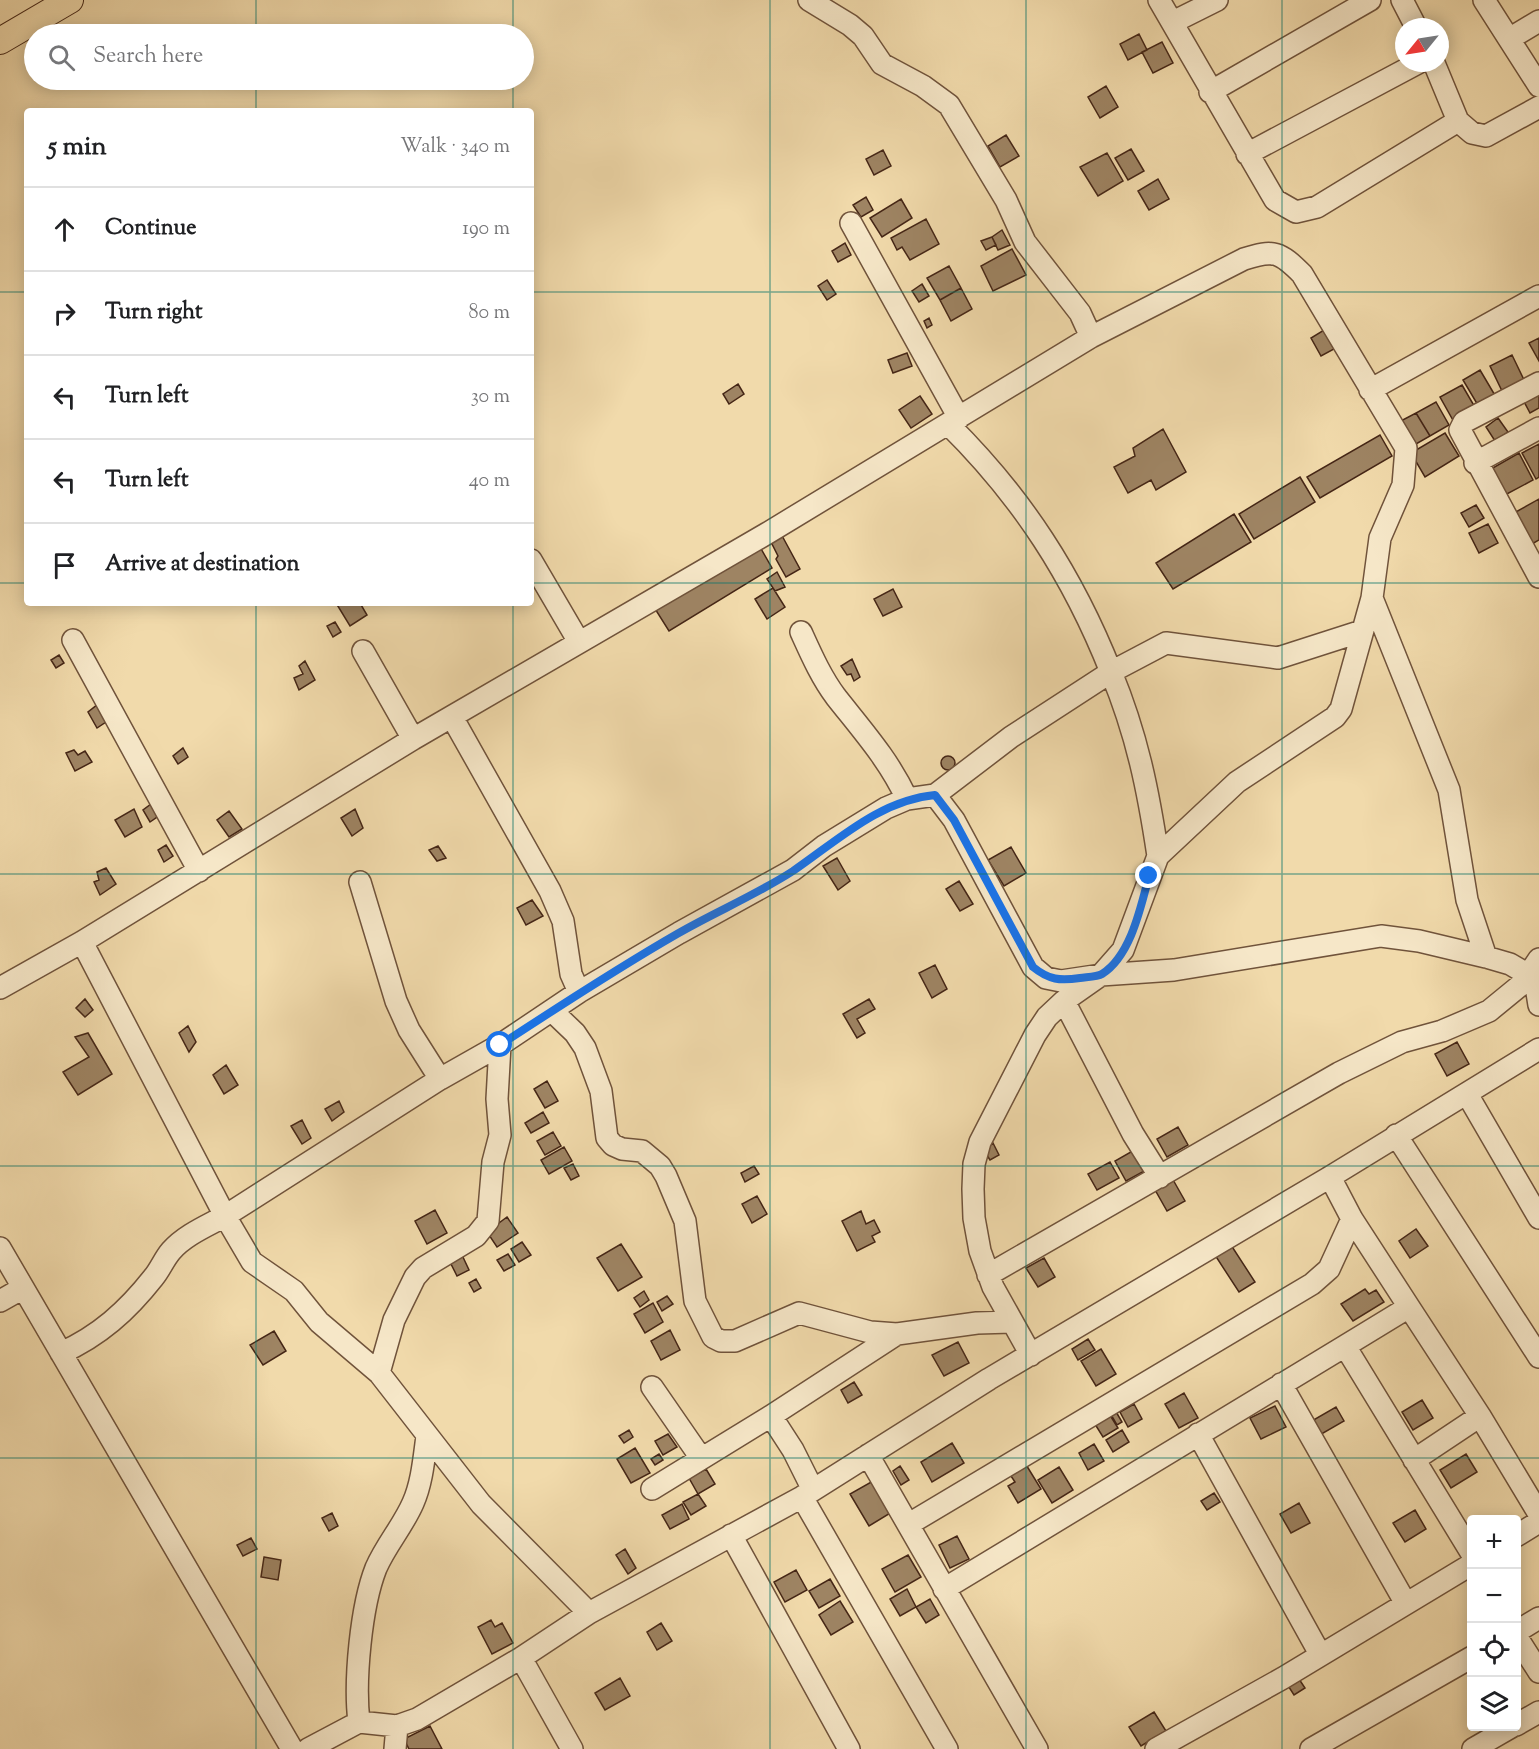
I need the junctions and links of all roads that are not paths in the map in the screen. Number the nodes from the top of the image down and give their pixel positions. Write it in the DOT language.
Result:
graph roads {
  1 [pos="70,0"];
  2 [pos="809,0"];
  3 [pos="1159,0"];
  4 [pos="1217,0"];
  5 [pos="1370,0"];
  6 [pos="1402,0"];
  7 [pos="1484,0"];
  8 [pos="1411,18"];
  9 [pos="1539,21"];
  10 [pos="1173,22"];
  11 [pos="29,24"];
  12 [pos="24,27"];
  13 [pos="1509,39"];
  14 [pos="0,41"];
  15 [pos="1401,72"];
  16 [pos="1438,72"];
  17 [pos="1539,86"];
  18 [pos="1210,92"];
  19 [pos="1539,107"];
  20 [pos="1458,121"];
  21 [pos="1247,154"];
  22 [pos="851,223"];
  23 [pos="1539,296"];
  24 [pos="1091,337"];
  25 [pos="1539,383"];
  26 [pos="1370,390"];
  27 [pos="954,421"];
  28 [pos="1539,428"];
  29 [pos="1475,463"];
  30 [pos="534,565"];
  31 [pos="1539,578"];
  32 [pos="1372,598"];
  33 [pos="1362,631"];
  34 [pos="801,632"];
  35 [pos="73,640"];
  36 [pos="579,642"];
  37 [pos="363,651"];
  38 [pos="1111,672"];
  39 [pos="452,717"];
  40 [pos="413,739"];
  41 [pos="935,795"];
  42 [pos="907,799"];
  43 [pos="1158,856"];
  44 [pos="199,871"];
  45 [pos="360,882"];
  46 [pos="82,942"];
  47 [pos="1539,951"];
  48 [pos="1486,957"];
  49 [pos="1510,964"];
  50 [pos="1033,967"];
  51 [pos="1535,974"];
  52 [pos="1101,975"];
  53 [pos="0,988"];
  54 [pos="579,992"];
  55 [pos="1060,1005"];
  56 [pos="1539,1005"];
  57 [pos="552,1011"];
  58 [pos="500,1045"];
  59 [pos="1538,1049"];
  60 [pos="440,1079"];
  61 [pos="1467,1094"];
  62 [pos="1396,1135"];
  63 [pos="1160,1177"];
  64 [pos="1330,1177"];
  65 [pos="225,1216"];
  66 [pos="1539,1218"];
  67 [pos="1352,1219"];
  68 [pos="0,1248"];
  69 [pos="988,1275"];
  70 [pos="23,1288"];
  71 [pos="0,1301"];
  72 [pos="1409,1307"];
  73 [pos="1012,1322"];
  74 [pos="897,1334"];
  75 [pos="1345,1346"];
  76 [pos="61,1353"];
  77 [pos="1030,1355"];
  78 [pos="1539,1357"];
  79 [pos="379,1373"];
  80 [pos="1281,1384"];
  81 [pos="652,1387"];
  82 [pos="771,1416"];
  83 [pos="1480,1416"];
  84 [pos="1198,1434"];
  85 [pos="427,1436"];
  86 [pos="868,1455"];
  87 [pos="701,1458"];
  88 [pos="1413,1460"];
  89 [pos="652,1489"];
  90 [pos="808,1493"];
  91 [pos="1539,1514"];
  92 [pos="1539,1522"];
  93 [pos="909,1524"];
  94 [pos="1521,1533"];
  95 [pos="731,1535"];
  96 [pos="1467,1546"];
  97 [pos="1467,1567"];
  98 [pos="944,1589"];
  99 [pos="1405,1602"];
  100 [pos="590,1613"];
  101 [pos="1539,1618"];
  102 [pos="1521,1629"];
  103 [pos="1521,1644"];
  104 [pos="1320,1654"];
  105 [pos="521,1658"];
  106 [pos="1467,1660"];
  107 [pos="1539,1671"];
  108 [pos="1539,1712"];
  109 [pos="359,1722"];
  110 [pos="1521,1722"];
  111 [pos="397,1726"];
  112 [pos="1506,1731"];
  113 [pos="292,1749"];
  114 [pos="308,1749"];
  115 [pos="395,1749"];
  116 [pos="572,1749"];
  117 [pos="849,1749"];
  118 [pos="947,1749"];
  119 [pos="1037,1749"];
  120 [pos="1156,1749"];
  121 [pos="1311,1749"];
  122 [pos="1473,1749"];
  1 -- 11 [label="main road"];
  2 -- 24 [label="street"];
  3 -- 10 [label="street"];
  4 -- 10 [label="street"];
  5 -- 18 [label="street"];
  6 -- 8 [label="street"];
  7 -- 13 [label="street"];
  9 -- 13 [label="street"];
  10 -- 18 [label="street"];
  12 -- 14 [label="main road"];
  13 -- 17 [label="street"];
  15 -- 21 [label="street"];
  16 -- 20 [label="street"];
  18 -- 21 [label="street"];
  19 -- 20 [label="street"];
  20 -- 21 [label="street"];
  22 -- 27 [label="street"];
  23 -- 26 [label="street"];
  24 -- 26 [label="street"];
  24 -- 27 [label="street"];
  25 -- 29 [label="street"];
  26 -- 32 [label="street"];
  27 -- 36 [label="street"];
  27 -- 38 [label="street"];
  28 -- 29 [label="street"];
  29 -- 31 [label="street"];
  30 -- 36 [label="street"];
  32 -- 33 [label="street"];
  32 -- 48 [label="street"];
  33 -- 38 [label="street"];
  33 -- 43 [label="street"];
  34 -- 42 [label="street"];
  35 -- 44 [label="street"];
  36 -- 39 [label="street"];
  37 -- 40 [label="street"];
  38 -- 41 [label="street"];
  38 -- 43 [label="street"];
  39 -- 40 [label="street"];
  39 -- 54 [label="street"];
  40 -- 44 [label="street"];
  41 -- 42 [label="street"];
  41 -- 50 [label="street"];
  42 -- 54 [label="street"];
  43 -- 52 [label="street"];
  44 -- 46 [label="street"];
  45 -- 60 [label="street"];
  46 -- 53 [label="street"];
  46 -- 65 [label="street"];
  47 -- 49 [label="street"];
  48 -- 49 [label="street"];
  48 -- 52 [label="street"];
  49 -- 51 [label="street"];
  50 -- 52 [label="street"];
  50 -- 55 [label="street"];
  51 -- 56 [label="street"];
  51 -- 63 [label="street"];
  52 -- 55 [label="street"];
  54 -- 57 [label="street"];
  55 -- 63 [label="street"];
  55 -- 69 [label="street"];
  57 -- 58 [label="street"];
  57 -- 74 [label="street"];
  58 -- 60 [label="street"];
  58 -- 79 [label="street"];
  59 -- 61 [label="street"];
  60 -- 65 [label="street"];
  61 -- 62 [label="street"];
  61 -- 66 [label="street"];
  62 -- 64 [label="street"];
  62 -- 78 [label="street"];
  63 -- 69 [label="street"];
  64 -- 67 [label="street"];
  64 -- 77 [label="street"];
  65 -- 76 [label="street"];
  65 -- 79 [label="street"];
  67 -- 72 [label="street"];
  67 -- 93 [label="street"];
  68 -- 70 [label="street"];
  69 -- 73 [label="street"];
  70 -- 71 [label="street"];
  70 -- 76 [label="street"];
  72 -- 75 [label="street"];
  72 -- 83 [label="street"];
  73 -- 74 [label="street"];
  73 -- 77 [label="street"];
  74 -- 82 [label="street"];
  75 -- 80 [label="street"];
  75 -- 88 [label="street"];
  76 -- 113 [label="street"];
  77 -- 86 [label="street"];
  79 -- 85 [label="street"];
  80 -- 84 [label="street"];
  80 -- 99 [label="street"];
  81 -- 87 [label="street"];
  82 -- 87 [label="street"];
  82 -- 90 [label="street"];
  83 -- 88 [label="street"];
  83 -- 91 [label="street"];
  84 -- 98 [label="street"];
  84 -- 104 [label="street"];
  85 -- 100 [label="street"];
  85 -- 109 [label="street"];
  86 -- 90 [label="street"];
  86 -- 93 [label="street"];
  87 -- 89 [label="street"];
  88 -- 96 [label="street"];
  90 -- 95 [label="street"];
  90 -- 118 [label="street"];
  92 -- 94 [label="street"];
  93 -- 98 [label="street"];
  95 -- 100 [label="street"];
  95 -- 117 [label="street"];
  97 -- 99 [label="street"];
  98 -- 119 [label="street"];
  99 -- 104 [label="street"];
  100 -- 105 [label="street"];
  101 -- 102 [label="street"];
  103 -- 107 [label="street"];
  104 -- 120 [label="street"];
  105 -- 111 [label="street"];
  105 -- 116 [label="street"];
  106 -- 121 [label="street"];
  108 -- 110 [label="street"];
  109 -- 111 [label="street"];
  109 -- 114 [label="street"];
  111 -- 115 [label="street"];
  112 -- 122 [label="street"];
}
